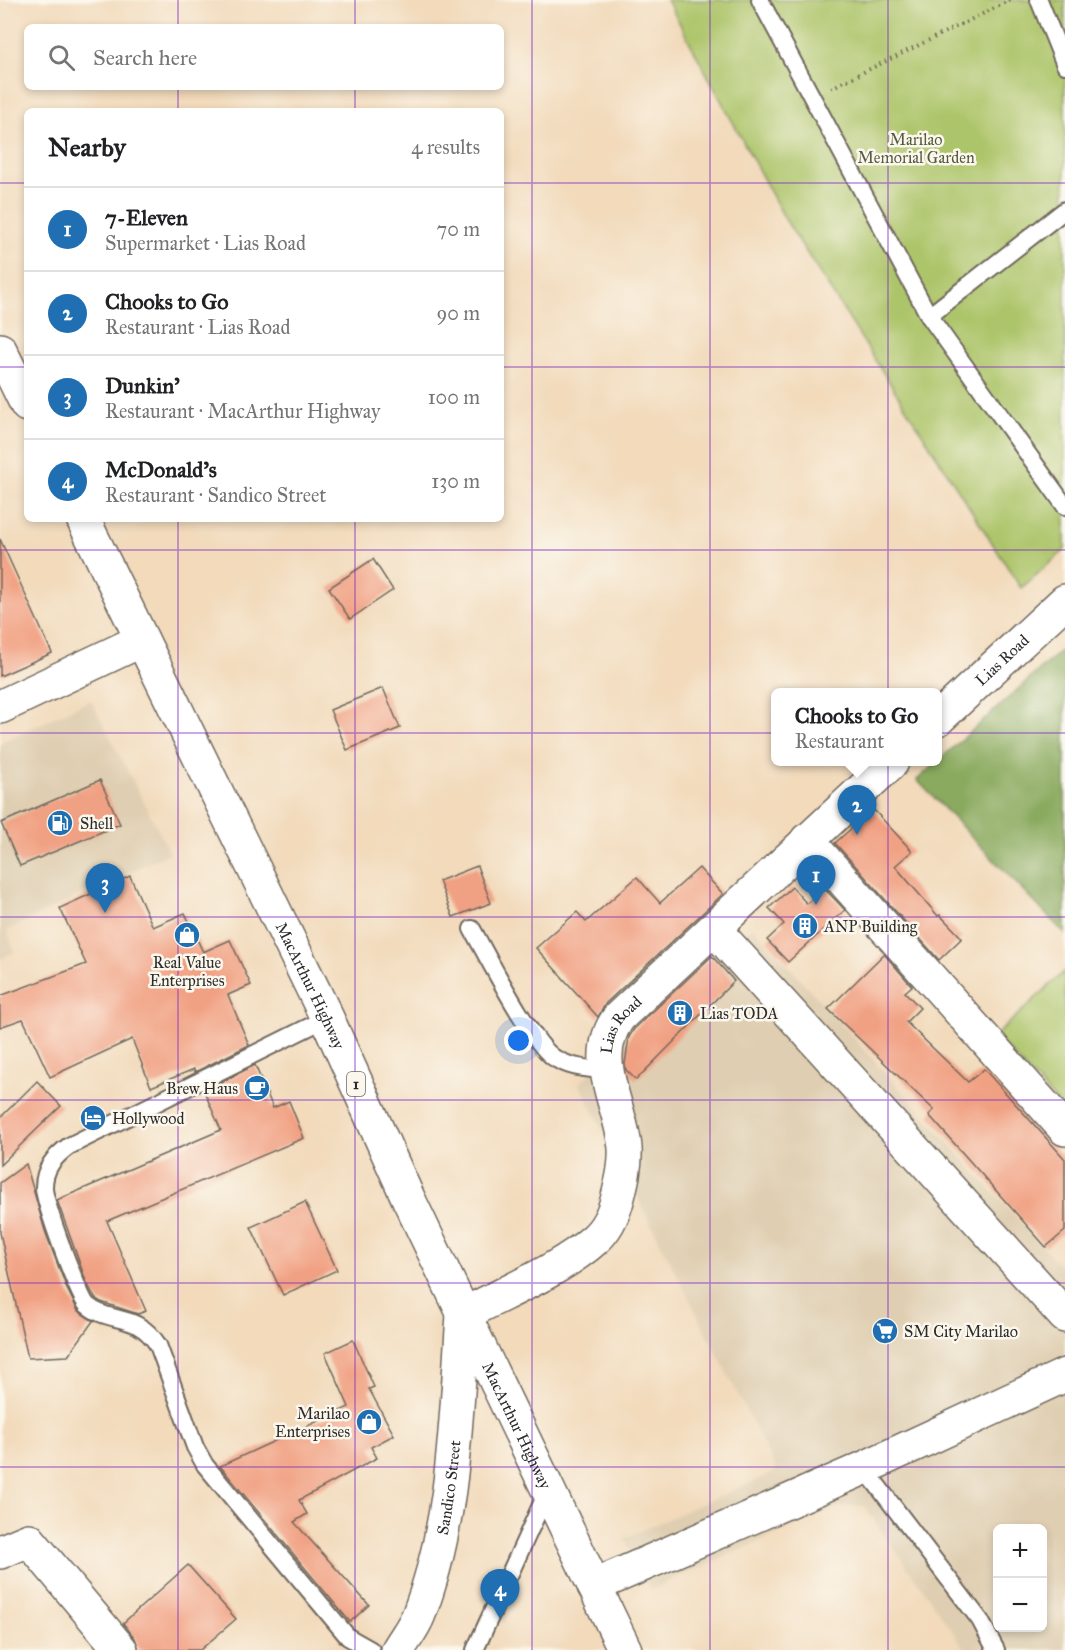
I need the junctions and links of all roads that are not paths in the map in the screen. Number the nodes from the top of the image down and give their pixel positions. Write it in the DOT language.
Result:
graph roads {
  1 [pos="760,0"];
  2 [pos="1039,0"];
  3 [pos="1065,65"];
  4 [pos="1065,210"];
  5 [pos="929,316"];
  6 [pos="0,350"];
  7 [pos="24,399"];
  8 [pos="1065,506"];
  9 [pos="84,522"];
  10 [pos="1065,601"];
  11 [pos="142,640"];
  12 [pos="0,707"];
  13 [pos="942,715"];
  14 [pos="888,766"];
  15 [pos="807,840"];
  16 [pos="472,929"];
  17 [pos="714,929"];
  18 [pos="327,1018"];
  19 [pos="605,1070"];
  20 [pos="1065,1129"];
  21 [pos="463,1314"];
  22 [pos="1065,1316"];
  23 [pos="1065,1375"];
  24 [pos="864,1468"];
  25 [pos="548,1490"];
  26 [pos="0,1552"];
  27 [pos="594,1586"];
  28 [pos="477,1647"];
  29 [pos="121,1650"];
  30 [pos="371,1650"];
  31 [pos="398,1650"];
  32 [pos="625,1650"];
  33 [pos="996,1650"];
  1 -- 5 [label="lane"];
  2 -- 3 [label="lane"];
  4 -- 5 [label="lane"];
  5 -- 8 [label="lane"];
  6 -- 7 [label="main road"];
  9 -- 11 [label="main road, MacArthur Highway / 1"];
  10 -- 13 [label="main road, Lias Road"];
  11 -- 12 [label="main road"];
  11 -- 18 [label="main road, MacArthur Highway / 1"];
  14 -- 15 [label="main road, Lias Road"];
  15 -- 17 [label="main road, Lias Road"];
  15 -- 20 [label="main road"];
  16 -- 19 [label="lane"];
  17 -- 19 [label="main road, Lias Road"];
  17 -- 22 [label="main road"];
  18 -- 21 [label="main road, MacArthur Highway / 1"];
  18 -- 30 [label="lane"];
  19 -- 21 [label="main road, Lias Road"];
  21 -- 25 [label="main road, MacArthur Highway / 1"];
  21 -- 31 [label="main road, Sandico Street"];
  23 -- 24 [label="main road"];
  24 -- 27 [label="main road"];
  24 -- 33 [label="lane"];
  25 -- 27 [label="main road, MacArthur Highway / 1"];
  25 -- 28 [label="lane"];
  26 -- 29 [label="main road"];
  27 -- 32 [label="main road, MacArthur Highway / 1"];
}
